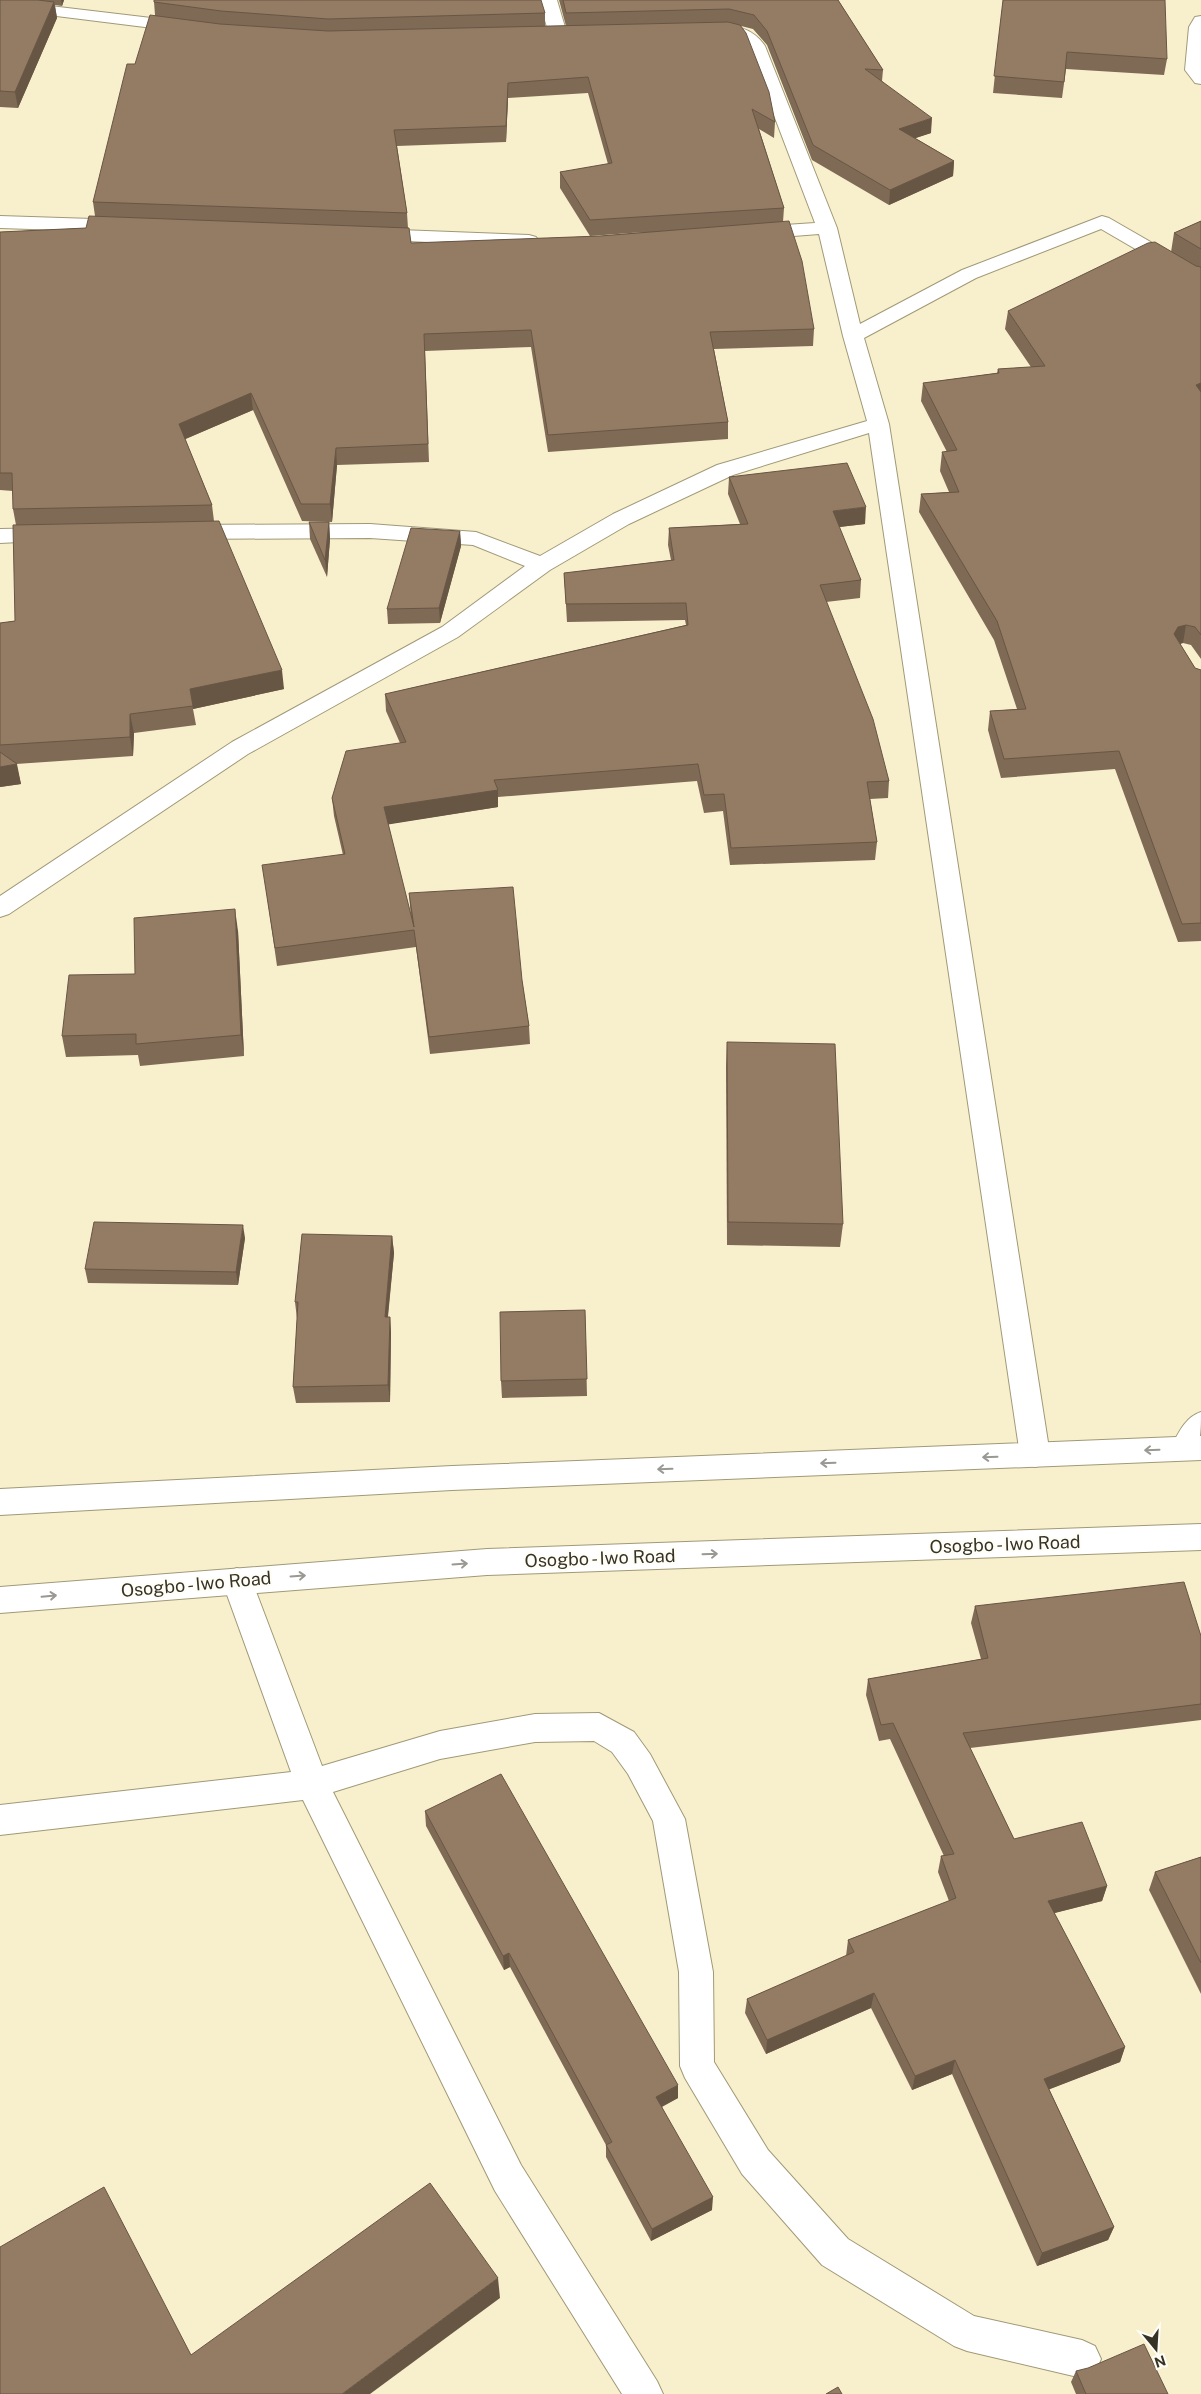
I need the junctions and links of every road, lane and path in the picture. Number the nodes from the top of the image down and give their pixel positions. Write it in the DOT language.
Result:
graph roads {
  1 [pos="548,0"];
  2 [pos="0,4"];
  3 [pos="1201,21"];
  4 [pos="202,30"];
  5 [pos="691,31"];
  6 [pos="538,34"];
  7 [pos="558,34"];
  8 [pos="577,34"];
  9 [pos="1201,79"];
  10 [pos="0,222"];
  11 [pos="147,227"];
  12 [pos="827,228"];
  13 [pos="738,234"];
  14 [pos="353,235"];
  15 [pos="550,242"];
  16 [pos="1201,279"];
  17 [pos="853,336"];
  18 [pos="878,424"];
  19 [pos="160,532"];
  20 [pos="71,534"];
  21 [pos="0,536"];
  22 [pos="542,565"];
  23 [pos="6,897"];
  24 [pos="1201,1424"];
  25 [pos="1193,1449"];
  26 [pos="1035,1455"];
  27 [pos="0,1502"];
  28 [pos="1201,1538"];
  29 [pos="237,1581"];
  30 [pos="0,1600"];
  31 [pos="312,1784"];
  32 [pos="0,1820"];
  33 [pos="1082,2359"];
  34 [pos="644,2394"];
  1 -- 7 [label="street"];
  2 -- 4 [label="street"];
  3 -- 9 [label="street"];
  5 -- 12 [label="street"];
  6 -- 7 [label="street"];
  7 -- 8 [label="street"];
  10 -- 11 [label="street"];
  12 -- 13 [label="street"];
  12 -- 17 [label="street"];
  14 -- 15 [label="street"];
  16 -- 17 [label="street"];
  17 -- 18 [label="street"];
  18 -- 22 [label="street"];
  18 -- 26 [label="street"];
  19 -- 22 [label="street"];
  20 -- 21 [label="street"];
  22 -- 23 [label="street"];
  24 -- 25 [label="street"];
  25 -- 26 [label="street, one-way"];
  26 -- 27 [label="street, one-way"];
  29 -- 28 [label="street, Osogbo - Iwo Road, one-way"];
  30 -- 29 [label="street, Osogbo - Iwo Road, one-way"];
  29 -- 31 [label="street"];
  31 -- 32 [label="street"];
  31 -- 33 [label="street"];
  31 -- 34 [label="street"];
}
